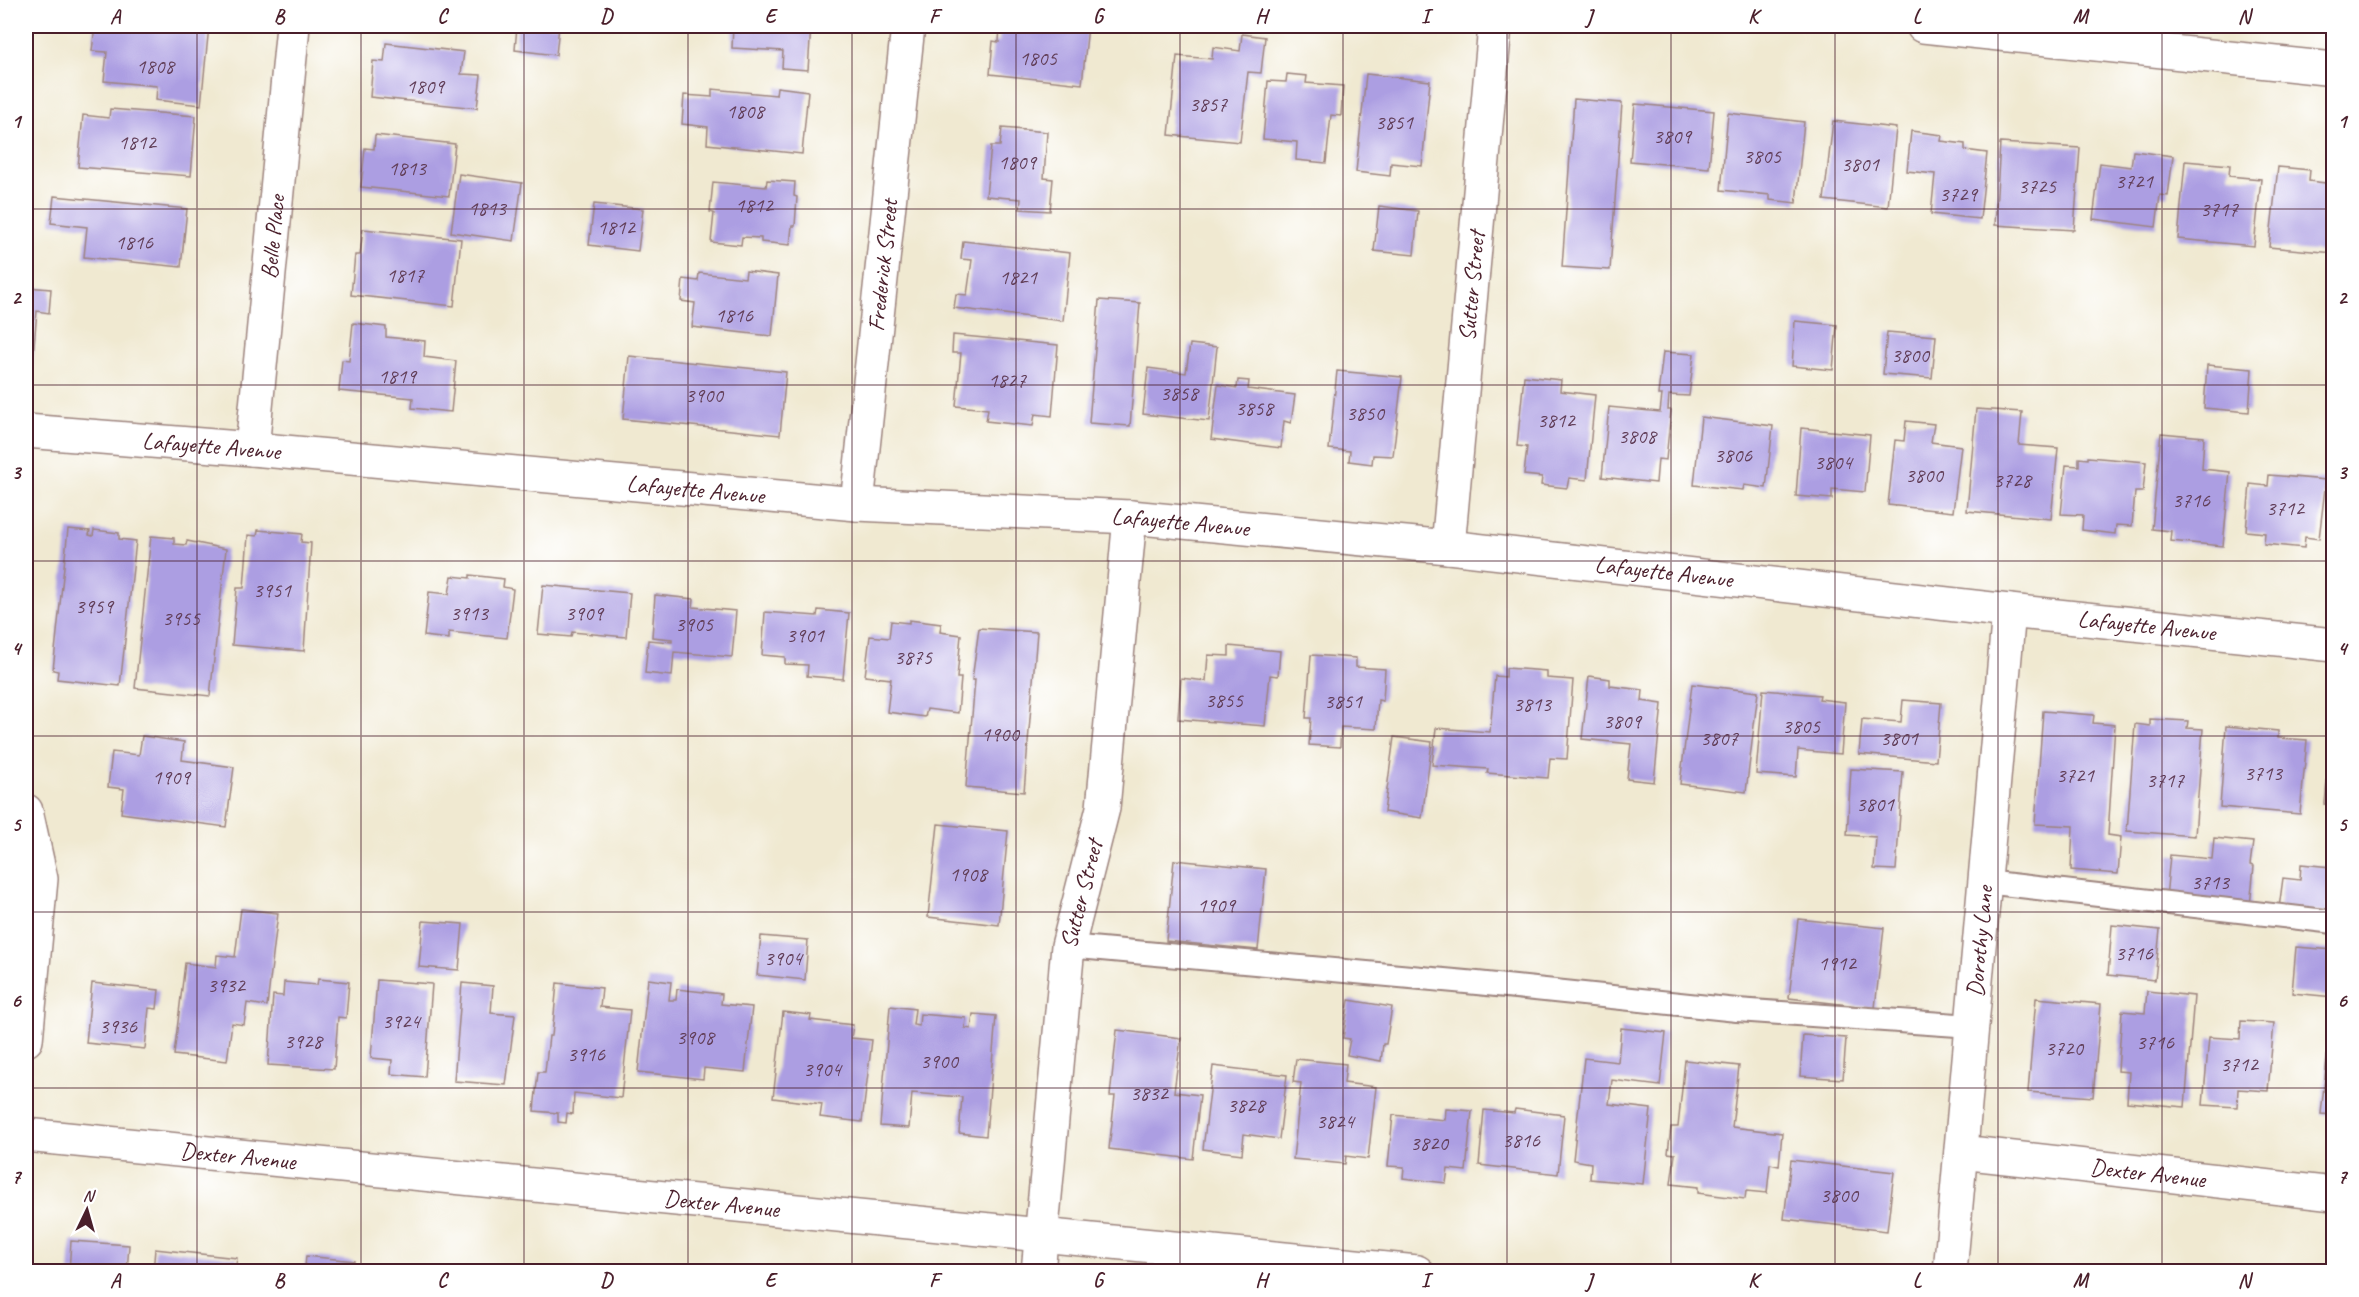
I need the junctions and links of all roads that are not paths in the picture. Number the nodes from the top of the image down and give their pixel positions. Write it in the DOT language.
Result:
graph roads {
  1 [pos="293,26"];
  2 [pos="908,26"];
  3 [pos="1495,26"];
  4 [pos="1923,26"];
  5 [pos="2334,69"];
  6 [pos="26,431"];
  7 [pos="252,449"];
  8 [pos="857,504"];
  9 [pos="1130,517"];
  10 [pos="1448,547"];
  11 [pos="2009,611"];
  12 [pos="2334,645"];
  13 [pos="26,811"];
  14 [pos="1985,882"];
  15 [pos="2334,922"];
  16 [pos="1068,946"];
  17 [pos="1972,1026"];
  18 [pos="26,1040"];
  19 [pos="26,1135"];
  20 [pos="1961,1152"];
  21 [pos="2334,1194"];
  22 [pos="1041,1234"];
  23 [pos="1038,1272"];
  24 [pos="1417,1272"];
  25 [pos="1950,1272"];
  1 -- 7 [label="street, Belle Place"];
  2 -- 8 [label="street, Frederick Street"];
  3 -- 10 [label="street, Sutter Street"];
  4 -- 5 [label="street"];
  6 -- 7 [label="street, Lafayette Avenue"];
  7 -- 8 [label="street, Lafayette Avenue"];
  8 -- 9 [label="street, Lafayette Avenue"];
  9 -- 10 [label="street, Lafayette Avenue"];
  9 -- 16 [label="street, Sutter Street"];
  10 -- 11 [label="street, Lafayette Avenue"];
  11 -- 12 [label="street, Lafayette Avenue"];
  11 -- 14 [label="street, Dorothy Lane"];
  13 -- 18 [label="street"];
  14 -- 15 [label="lane"];
  14 -- 17 [label="street, Dorothy Lane"];
  16 -- 17 [label="lane"];
  16 -- 22 [label="street, Sutter Street"];
  17 -- 20 [label="street, Dorothy Lane"];
  19 -- 22 [label="street, Dexter Avenue"];
  20 -- 21 [label="street, Dexter Avenue"];
  20 -- 25 [label="street, Dorothy Lane"];
  22 -- 23 [label="street, Sutter Street"];
  22 -- 24 [label="street, Dexter Avenue"];
}
